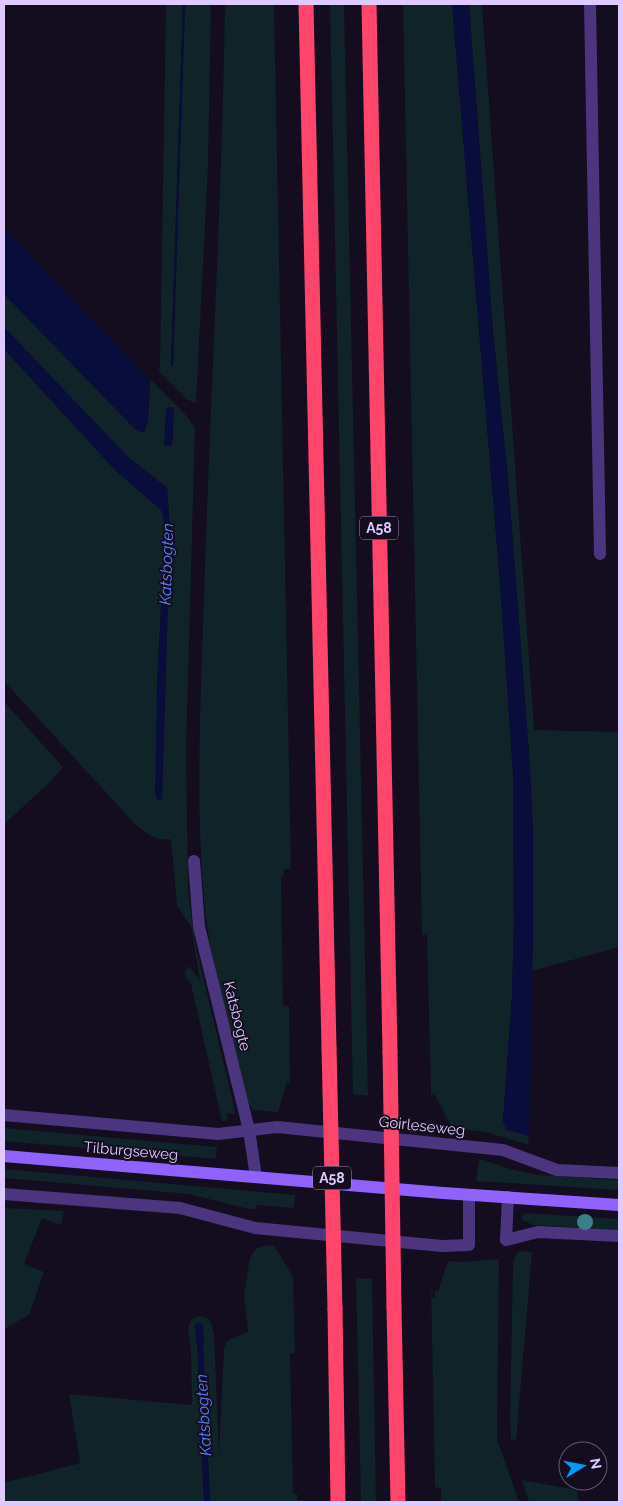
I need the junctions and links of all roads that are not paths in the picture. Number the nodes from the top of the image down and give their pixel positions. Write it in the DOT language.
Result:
graph roads {
  1 [pos="306,4"];
  2 [pos="369,4"];
  3 [pos="590,4"];
  4 [pos="600,554"];
  5 [pos="194,861"];
  6 [pos="4,1115"];
  7 [pos="248,1130"];
  8 [pos="218,1134"];
  9 [pos="4,1156"];
  10 [pos="619,1173"];
  11 [pos="256,1178"];
  12 [pos="4,1194"];
  13 [pos="469,1195"];
  14 [pos="508,1197"];
  15 [pos="619,1205"];
  16 [pos="619,1236"];
  17 [pos="338,1502"];
  18 [pos="398,1502"];
  1 -- 17 [label="highway, A58, bridge"];
  2 -- 18 [label="highway, A58, bridge"];
  3 -- 4 [label="street"];
  5 -- 7 [label="street, Katsbogte"];
  6 -- 8 [label="street, Tilburgseweg"];
  7 -- 8 [label="street, Goirleseweg"];
  7 -- 10 [label="street, Goirleseweg"];
  7 -- 11 [label="street, Katsbogte"];
  9 -- 11 [label="street, Tilburgseweg"];
  11 -- 13 [label="street"];
  12 -- 13 [label="street"];
  13 -- 14 [label="street"];
  14 -- 15 [label="street"];
  14 -- 16 [label="street"];
}
